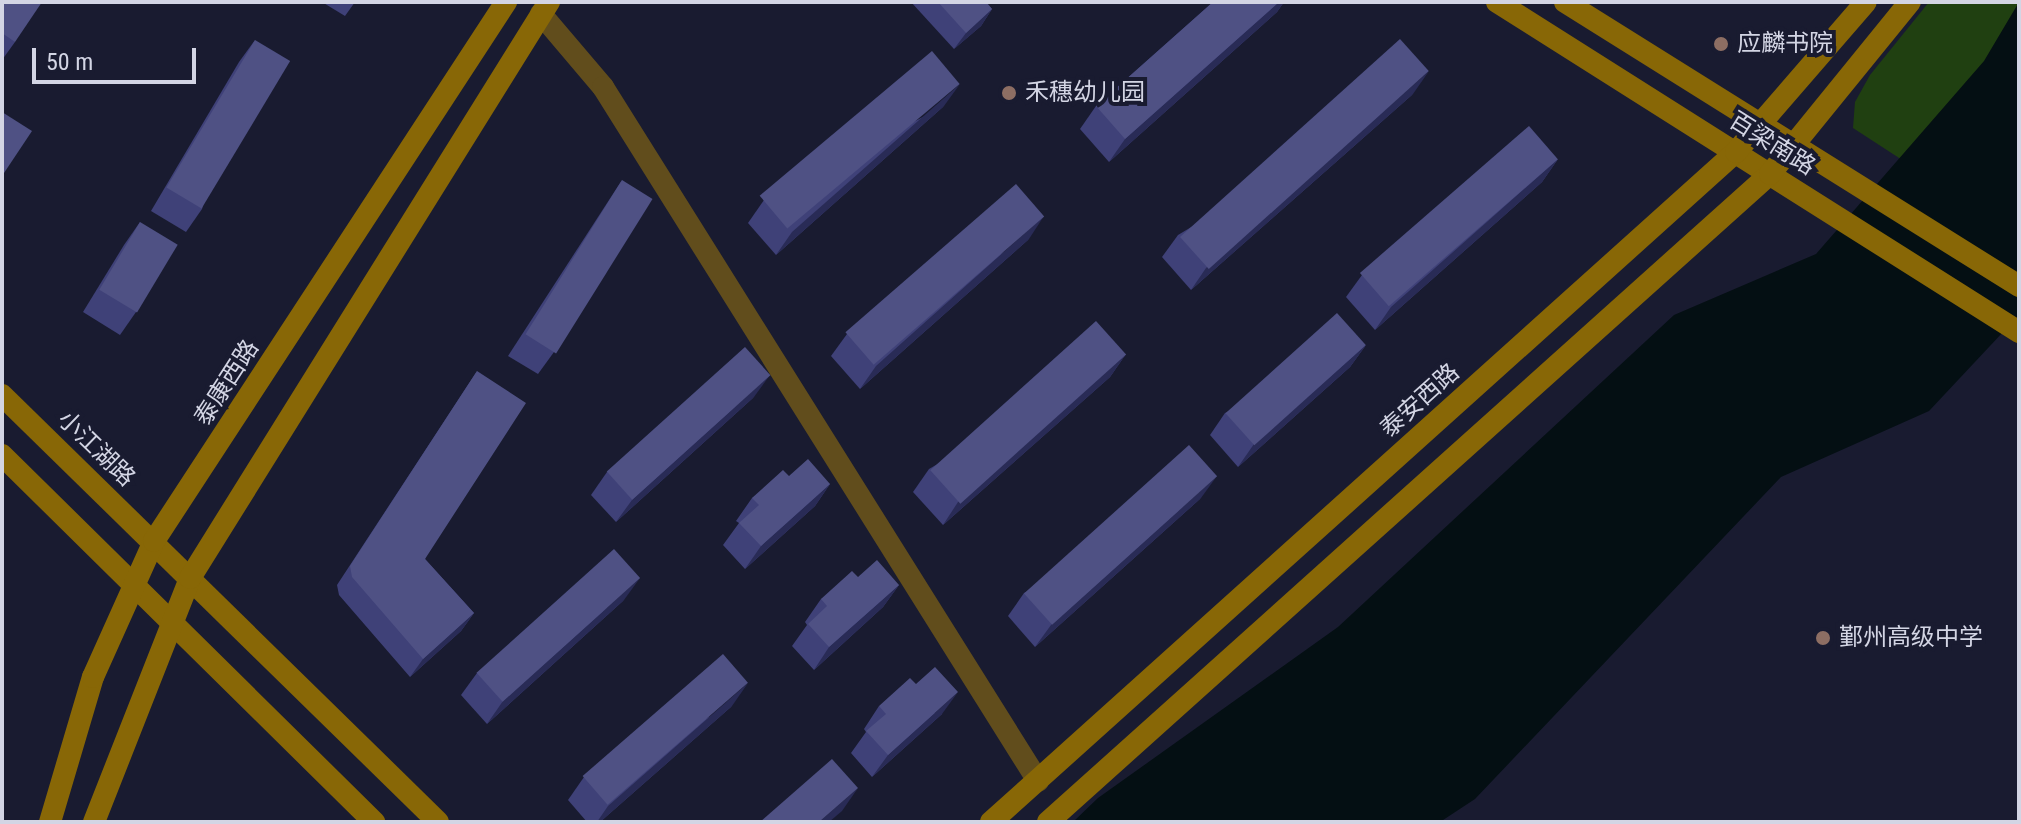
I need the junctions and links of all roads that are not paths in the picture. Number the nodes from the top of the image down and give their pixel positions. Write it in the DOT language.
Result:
graph roads {
  1 [pos="506,2"];
  2 [pos="1497,2"];
  3 [pos="1565,2"];
  4 [pos="1866,2"];
  5 [pos="1910,2"];
  6 [pos="545,8"];
  7 [pos="1762,127"];
  8 [pos="1796,147"];
  9 [pos="1736,152"];
  10 [pos="1770,174"];
  11 [pos="2019,286"];
  12 [pos="2019,332"];
  13 [pos="2,395"];
  14 [pos="2,455"];
  15 [pos="154,541"];
  16 [pos="190,578"];
  17 [pos="135,583"];
  18 [pos="171,618"];
  19 [pos="1038,781"];
  20 [pos="50,822"];
  21 [pos="94,822"];
  22 [pos="374,822"];
  23 [pos="438,822"];
  24 [pos="991,822"];
  25 [pos="1048,822"];
  1 -- 15 [label="main road, 泰康西路"];
  2 -- 9 [label="main road, 百梁南路"];
  3 -- 7 [label="main road, 百梁南路"];
  4 -- 7 [label="main road, 泰安西路"];
  5 -- 8 [label="main road"];
  6 -- 16 [label="main road"];
  6 -- 19 [label="street"];
  7 -- 8 [label="main road, 百梁南路"];
  7 -- 9 [label="main road, 泰安西路"];
  8 -- 10 [label="main road"];
  8 -- 11 [label="main road, 百梁南路"];
  9 -- 10 [label="main road, 百梁南路"];
  9 -- 19 [label="main road, 泰安西路"];
  10 -- 12 [label="main road, 百梁南路"];
  10 -- 25 [label="main road"];
  13 -- 15 [label="main road, 小江湖路"];
  14 -- 17 [label="main road"];
  15 -- 16 [label="main road, 小江湖路"];
  15 -- 17 [label="main road, 泰康西路"];
  16 -- 18 [label="main road"];
  16 -- 23 [label="main road, 小江湖路"];
  17 -- 18 [label="main road"];
  17 -- 20 [label="main road, 泰康西路"];
  18 -- 21 [label="main road"];
  18 -- 22 [label="main road"];
  19 -- 24 [label="main road, 泰安西路"];
}
